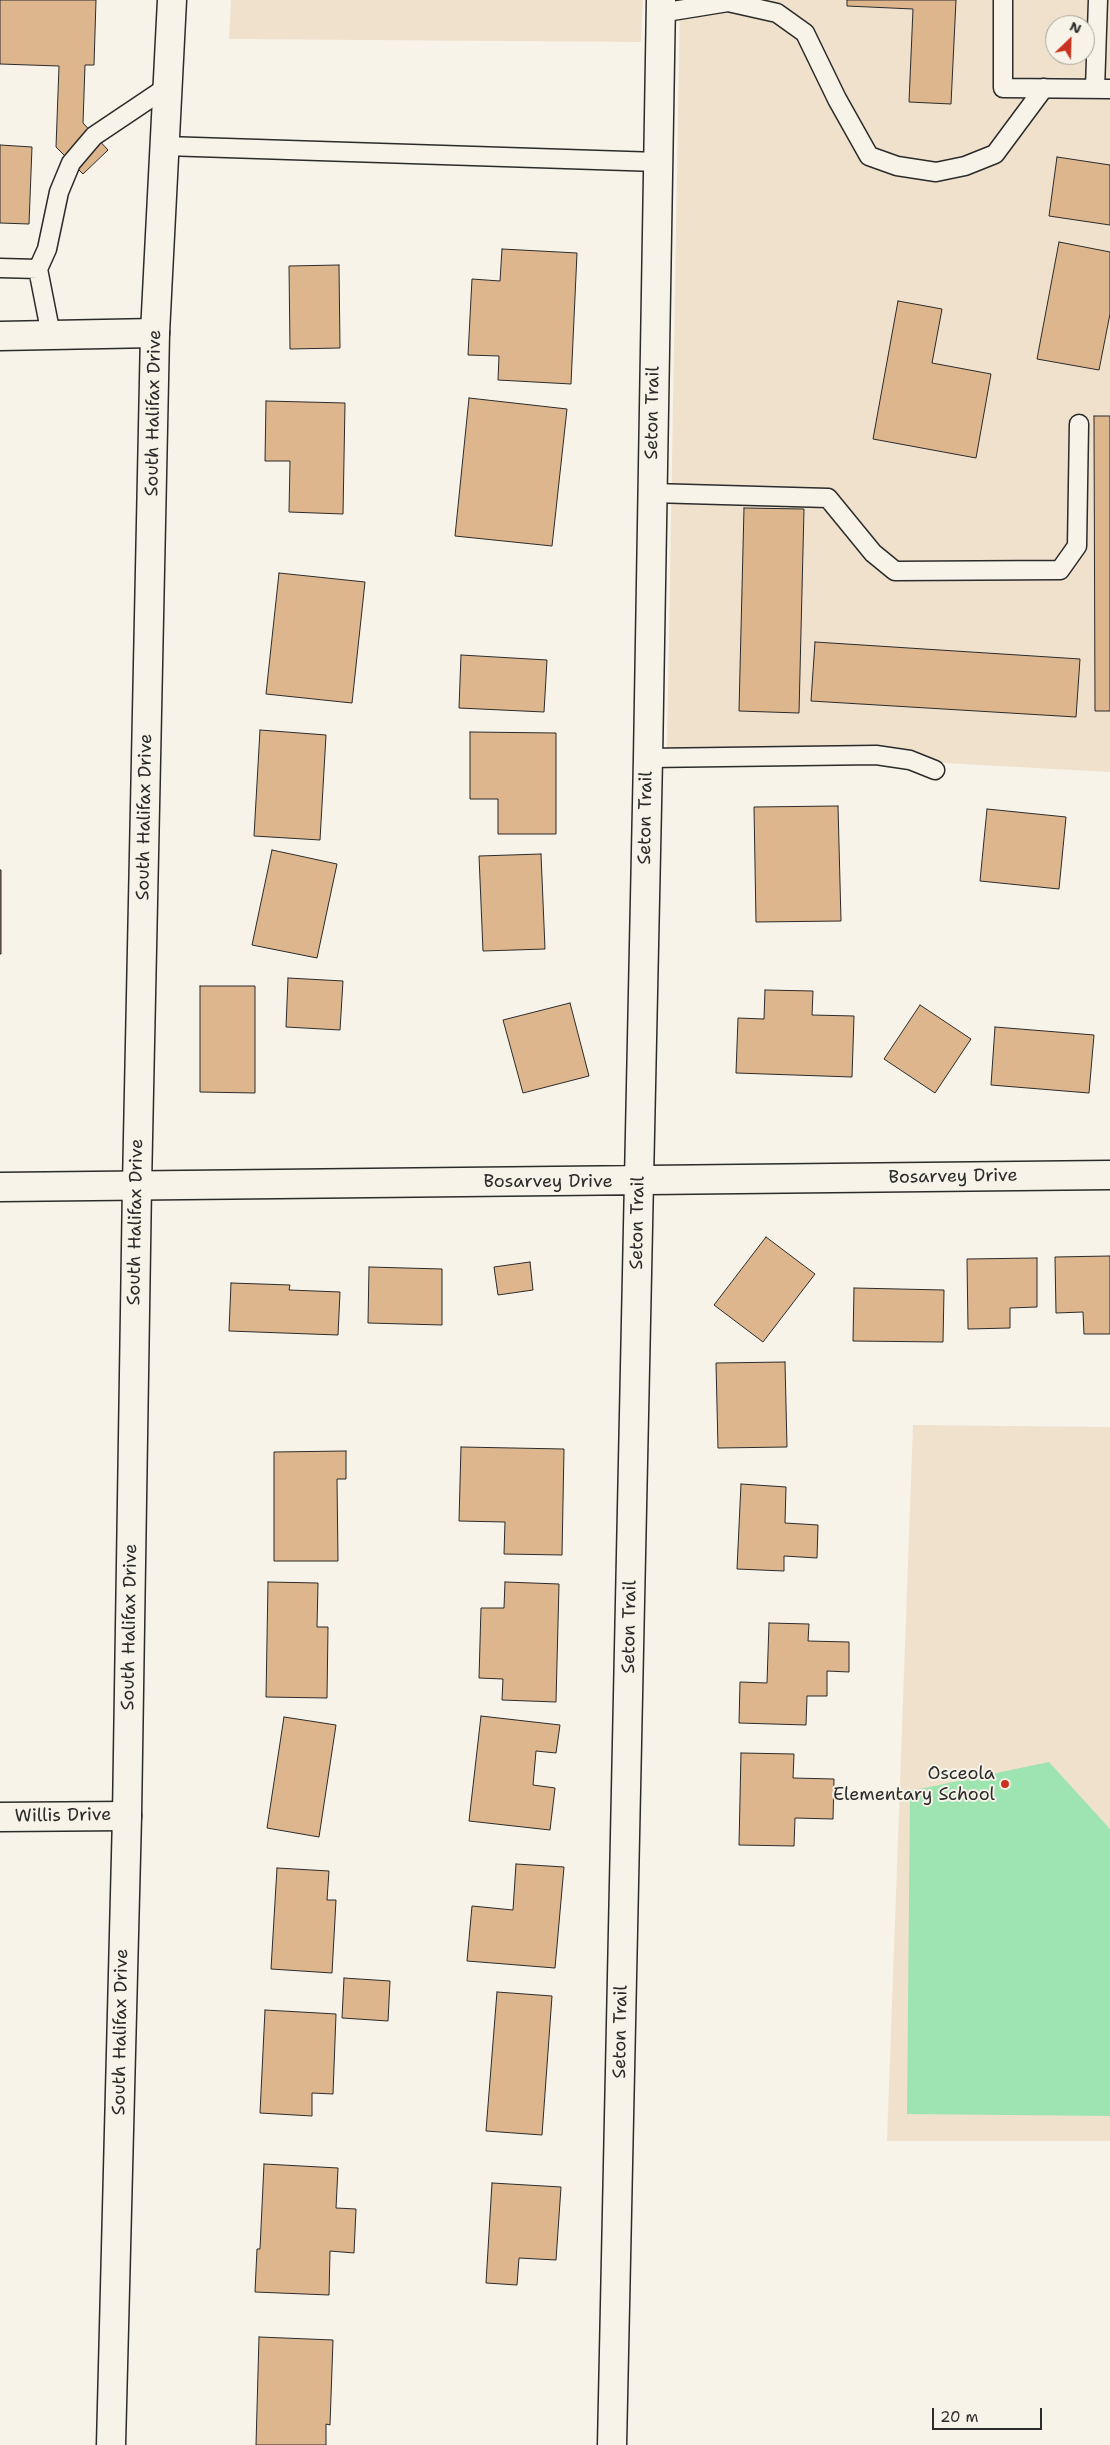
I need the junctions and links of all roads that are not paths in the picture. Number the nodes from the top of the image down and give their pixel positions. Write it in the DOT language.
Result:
graph roads {
  1 [pos="172,0"];
  2 [pos="1003,0"];
  3 [pos="1098,0"];
  4 [pos="661,7"];
  5 [pos="167,87"];
  6 [pos="1044,88"];
  7 [pos="1102,89"];
  8 [pos="165,146"];
  9 [pos="658,162"];
  10 [pos="0,268"];
  11 [pos="38,269"];
  12 [pos="156,333"];
  13 [pos="51,335"];
  14 [pos="0,336"];
  15 [pos="1079,424"];
  16 [pos="652,493"];
  17 [pos="648,758"];
  18 [pos="935,770"];
  19 [pos="1110,1175"];
  20 [pos="639,1181"];
  21 [pos="137,1185"];
  22 [pos="0,1187"];
  23 [pos="127,1816"];
  24 [pos="0,1817"];
  25 [pos="111,2445"];
  26 [pos="612,2445"];
  1 -- 5 [label="street, South Halifax Drive"];
  2 -- 6 [label="lane"];
  3 -- 7 [label="lane"];
  4 -- 6 [label="lane"];
  4 -- 9 [label="street, Seton Trail"];
  5 -- 8 [label="street, South Halifax Drive"];
  5 -- 11 [label="lane"];
  6 -- 7 [label="lane"];
  8 -- 9 [label="lane"];
  8 -- 12 [label="street, South Halifax Drive"];
  9 -- 16 [label="street, Seton Trail"];
  10 -- 11 [label="lane"];
  11 -- 13 [label="lane"];
  12 -- 13 [label="street"];
  12 -- 21 [label="street, South Halifax Drive"];
  13 -- 14 [label="street"];
  15 -- 16 [label="lane"];
  16 -- 17 [label="street, Seton Trail"];
  17 -- 18 [label="lane"];
  17 -- 20 [label="street, Seton Trail"];
  19 -- 20 [label="street, Bosarvey Drive"];
  20 -- 21 [label="street, Bosarvey Drive"];
  20 -- 26 [label="street, Seton Trail"];
  21 -- 22 [label="street, Bosarvey Drive"];
  21 -- 23 [label="street, South Halifax Drive"];
  23 -- 24 [label="street, Willis Drive"];
  23 -- 25 [label="street, South Halifax Drive"];
}
